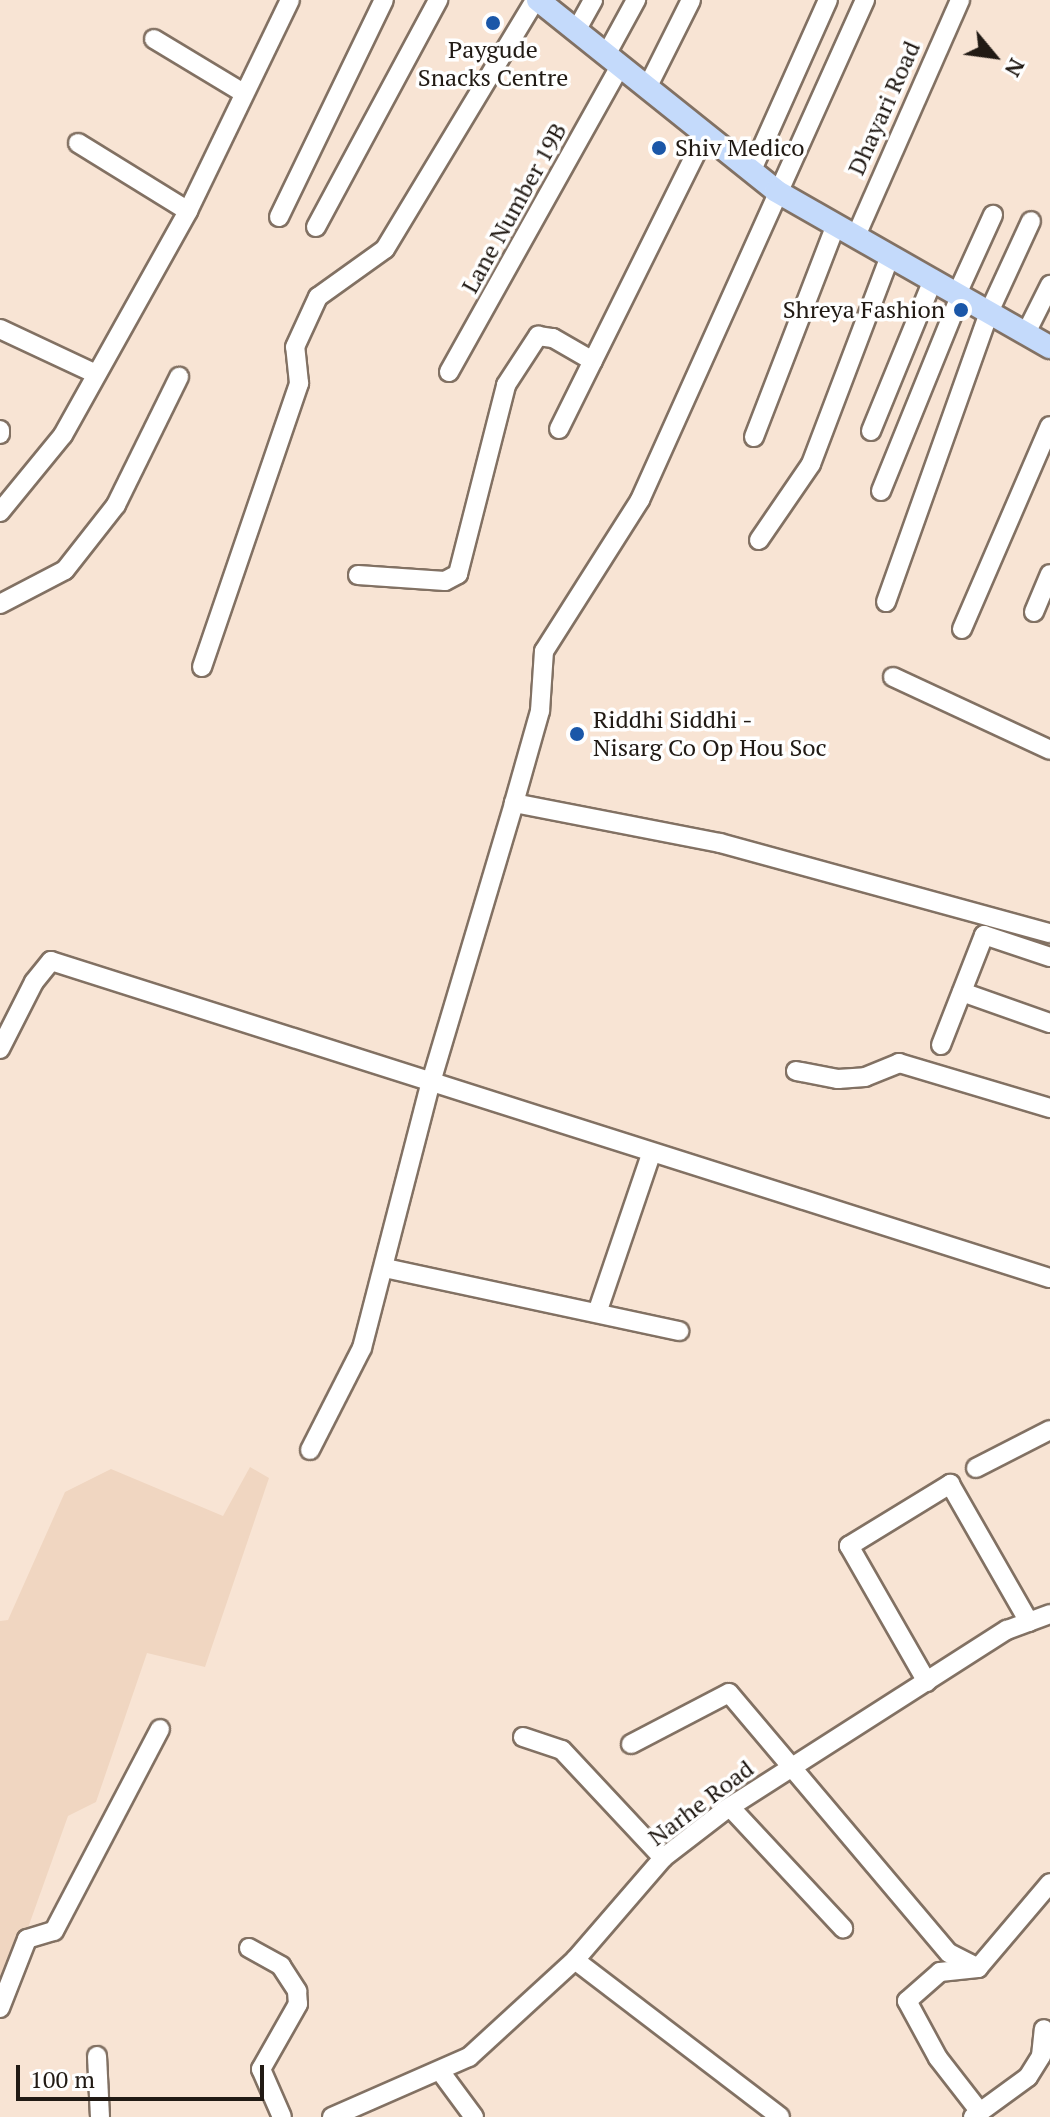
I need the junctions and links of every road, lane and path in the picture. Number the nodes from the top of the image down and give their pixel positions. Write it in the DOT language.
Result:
graph roads {
  1 [pos="290,0"];
  2 [pos="384,0"];
  3 [pos="438,0"];
  4 [pos="536,0"];
  5 [pos="593,0"];
  6 [pos="636,0"];
  7 [pos="691,0"];
  8 [pos="828,0"];
  9 [pos="865,0"];
  10 [pos="960,0"];
  11 [pos="576,31"];
  12 [pos="154,39"];
  13 [pos="613,61"];
  14 [pos="647,88"];
  15 [pos="242,92"];
  16 [pos="705,135"];
  17 [pos="78,143"];
  18 [pos="751,172"];
  19 [pos="776,191"];
  20 [pos="188,211"];
  21 [pos="993,215"];
  22 [pos="279,217"];
  23 [pos="1031,221"];
  24 [pos="316,227"];
  25 [pos="846,231"];
  26 [pos="890,256"];
  27 [pos="933,280"];
  28 [pos="1050,285"];
  29 [pos="958,295"];
  30 [pos="989,312"];
  31 [pos="0,329"];
  32 [pos="1026,333"];
  33 [pos="1050,347"];
  34 [pos="593,361"];
  35 [pos="449,372"];
  36 [pos="94,373"];
  37 [pos="179,377"];
  38 [pos="1050,426"];
  39 [pos="559,429"];
  40 [pos="871,431"];
  41 [pos="754,437"];
  42 [pos="881,491"];
  43 [pos="4,503"];
  44 [pos="759,540"];
  45 [pos="1050,574"];
  46 [pos="358,575"];
  47 [pos="886,602"];
  48 [pos="0,604"];
  49 [pos="1034,612"];
  50 [pos="962,629"];
  51 [pos="202,667"];
  52 [pos="893,677"];
  53 [pos="1050,750"];
  54 [pos="514,803"];
  55 [pos="1050,933"];
  56 [pos="1050,957"];
  57 [pos="962,992"];
  58 [pos="1050,1023"];
  59 [pos="941,1045"];
  60 [pos="0,1049"];
  61 [pos="796,1071"];
  62 [pos="431,1082"];
  63 [pos="1050,1108"];
  64 [pos="651,1154"];
  65 [pos="385,1268"];
  66 [pos="1050,1278"];
  67 [pos="598,1310"];
  68 [pos="679,1331"];
  69 [pos="1050,1430"];
  70 [pos="310,1450"];
  71 [pos="976,1468"];
  72 [pos="1050,1614"];
  73 [pos="1029,1622"];
  74 [pos="927,1682"];
  75 [pos="160,1729"];
  76 [pos="523,1737"];
  77 [pos="631,1744"];
  78 [pos="790,1769"];
  79 [pos="730,1807"];
  80 [pos="663,1858"];
  81 [pos="1050,1883"];
  82 [pos="843,1928"];
  83 [pos="249,1948"];
  84 [pos="575,1960"];
  85 [pos="978,1968"];
  86 [pos="0,2008"];
  87 [pos="1044,2029"];
  88 [pos="97,2056"];
  89 [pos="440,2071"];
  90 [pos="976,2115"];
  91 [pos="100,2117"];
  92 [pos="282,2117"];
  93 [pos="332,2117"];
  94 [pos="474,2117"];
  95 [pos="780,2117"];
  1 -- 15 [label="street"];
  2 -- 22 [label="street"];
  3 -- 24 [label="street"];
  4 -- 11 [label="main road"];
  4 -- 51 [label="street"];
  5 -- 11 [label="street"];
  6 -- 13 [label="street, Lane Number 19B"];
  7 -- 14 [label="street"];
  8 -- 18 [label="street"];
  9 -- 19 [label="street"];
  10 -- 25 [label="street, Dhayari Road"];
  11 -- 13 [label="main road"];
  12 -- 15 [label="street"];
  13 -- 14 [label="main road"];
  13 -- 35 [label="street, Lane Number 19B"];
  14 -- 16 [label="main road"];
  15 -- 20 [label="street"];
  16 -- 18 [label="main road"];
  16 -- 34 [label="street"];
  17 -- 20 [label="street"];
  18 -- 19 [label="main road"];
  19 -- 25 [label="main road"];
  19 -- 54 [label="street"];
  20 -- 36 [label="street"];
  21 -- 29 [label="street"];
  23 -- 30 [label="street"];
  25 -- 26 [label="main road"];
  25 -- 41 [label="street, Dhayari Road"];
  26 -- 27 [label="main road"];
  26 -- 44 [label="street"];
  27 -- 29 [label="main road"];
  27 -- 40 [label="street"];
  28 -- 32 [label="street"];
  29 -- 30 [label="main road"];
  29 -- 42 [label="street"];
  30 -- 32 [label="main road"];
  30 -- 47 [label="street"];
  31 -- 36 [label="street"];
  32 -- 33 [label="main road"];
  34 -- 39 [label="street"];
  34 -- 46 [label="street"];
  36 -- 43 [label="street"];
  37 -- 48 [label="street"];
  38 -- 50 [label="street"];
  45 -- 49 [label="street"];
  52 -- 53 [label="street"];
  54 -- 55 [label="street"];
  54 -- 62 [label="street"];
  56 -- 57 [label="street"];
  57 -- 58 [label="street"];
  57 -- 59 [label="street"];
  60 -- 62 [label="street"];
  61 -- 63 [label="street"];
  62 -- 64 [label="street"];
  62 -- 65 [label="street"];
  64 -- 66 [label="street"];
  64 -- 67 [label="street"];
  65 -- 67 [label="street"];
  65 -- 70 [label="street"];
  67 -- 68 [label="street"];
  69 -- 71 [label="street"];
  72 -- 73 [label="street, Narhe Road"];
  73 -- 74 [label="street, Narhe Road"];
  73 -- 74 [label="street"];
  74 -- 78 [label="street, Narhe Road"];
  75 -- 86 [label="street"];
  76 -- 80 [label="street"];
  77 -- 78 [label="street"];
  78 -- 79 [label="street, Narhe Road"];
  78 -- 85 [label="street"];
  79 -- 80 [label="street, Narhe Road"];
  79 -- 82 [label="street"];
  80 -- 84 [label="street, Narhe Road"];
  81 -- 85 [label="street"];
  83 -- 92 [label="street"];
  84 -- 89 [label="street, Narhe Road"];
  84 -- 95 [label="street"];
  85 -- 90 [label="street"];
  87 -- 90 [label="street"];
  88 -- 91 [label="street"];
  89 -- 93 [label="street, Narhe Road"];
  89 -- 94 [label="street"];
}
